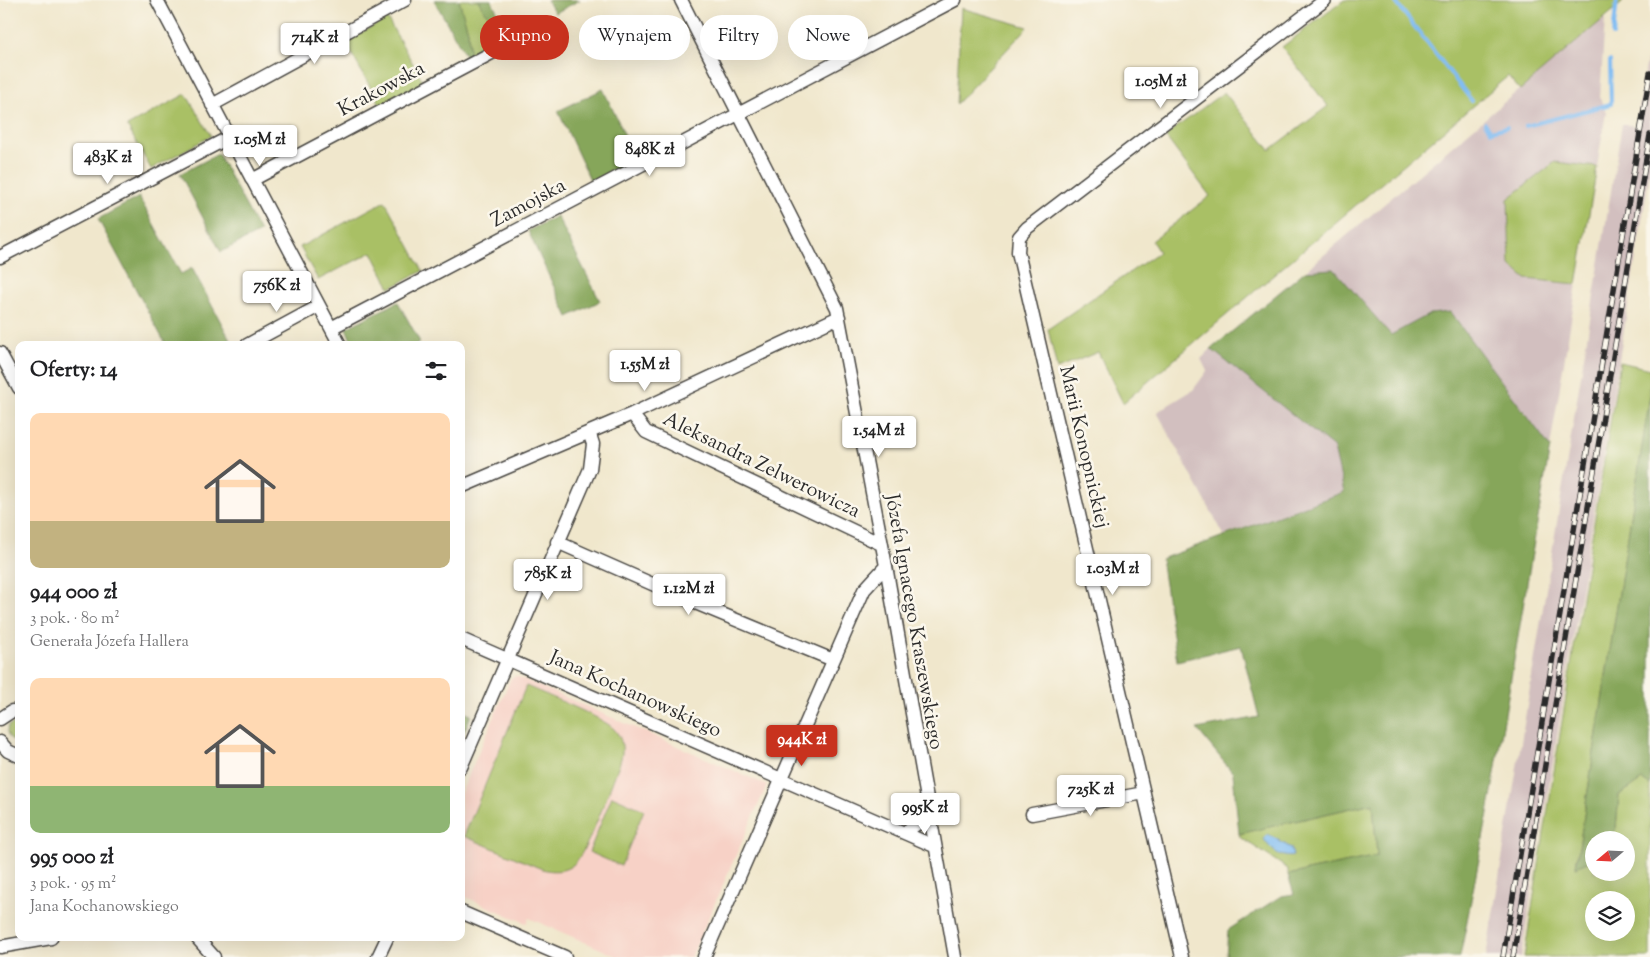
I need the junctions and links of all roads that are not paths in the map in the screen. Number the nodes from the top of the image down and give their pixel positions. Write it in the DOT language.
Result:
graph roads {
  1 [pos="157,0"];
  2 [pos="405,0"];
  3 [pos="681,0"];
  4 [pos="955,0"];
  5 [pos="1325,0"];
  6 [pos="480,59"];
  7 [pos="212,105"];
  8 [pos="738,116"];
  9 [pos="228,138"];
  10 [pos="252,180"];
  11 [pos="0,257"];
  12 [pos="319,306"];
  13 [pos="839,317"];
  14 [pos="332,328"];
  15 [pos="254,341"];
  16 [pos="338,341"];
  17 [pos="0,353"];
  18 [pos="15,381"];
  19 [pos="632,414"];
  20 [pos="589,432"];
  21 [pos="465,485"];
  22 [pos="557,542"];
  23 [pos="882,544"];
  24 [pos="886,566"];
  25 [pos="465,641"];
  26 [pos="509,660"];
  27 [pos="833,660"];
  28 [pos="0,706"];
  29 [pos="15,711"];
  30 [pos="15,712"];
  31 [pos="0,719"];
  32 [pos="0,742"];
  33 [pos="15,754"];
  34 [pos="465,758"];
  35 [pos="782,779"];
  36 [pos="1144,794"];
  37 [pos="1032,814"];
  38 [pos="929,816"];
  39 [pos="905,832"];
  40 [pos="934,846"];
  41 [pos="465,914"];
  42 [pos="34,941"];
  43 [pos="200,941"];
  44 [pos="386,941"];
  45 [pos="0,947"];
  46 [pos="214,957"];
  47 [pos="378,957"];
  48 [pos="564,957"];
  49 [pos="704,957"];
  50 [pos="955,957"];
  51 [pos="1182,957"];
  1 -- 7 [label="street"];
  2 -- 7 [label="street"];
  3 -- 8 [label="street, Józefa Ignacego Kraszewskiego"];
  4 -- 8 [label="street, Zamojska"];
  5 -- 36 [label="street, Marii Konopnickiej"];
  6 -- 10 [label="street, Krakowska"];
  7 -- 9 [label="street"];
  8 -- 13 [label="street, Józefa Ignacego Kraszewskiego"];
  8 -- 14 [label="street, Zamojska"];
  9 -- 10 [label="street"];
  9 -- 11 [label="street"];
  10 -- 12 [label="street"];
  12 -- 14 [label="street"];
  12 -- 15 [label="street"];
  13 -- 19 [label="street"];
  13 -- 23 [label="street, Józefa Ignacego Kraszewskiego"];
  14 -- 16 [label="street"];
  17 -- 18 [label="street"];
  19 -- 20 [label="street"];
  19 -- 23 [label="street, Aleksandra Zelwerowicza"];
  20 -- 21 [label="street"];
  20 -- 22 [label="street"];
  22 -- 26 [label="street"];
  22 -- 27 [label="street"];
  23 -- 24 [label="street, Józefa Ignacego Kraszewskiego"];
  24 -- 27 [label="street"];
  24 -- 38 [label="street, Józefa Ignacego Kraszewskiego"];
  25 -- 26 [label="street, Jana Kochanowskiego"];
  26 -- 34 [label="street"];
  26 -- 35 [label="street, Jana Kochanowskiego"];
  27 -- 35 [label="street"];
  28 -- 29 [label="street"];
  30 -- 31 [label="street"];
  32 -- 33 [label="street"];
  35 -- 39 [label="street, Jana Kochanowskiego"];
  35 -- 49 [label="street"];
  36 -- 37 [label="street"];
  36 -- 51 [label="street, Marii Konopnickiej"];
  38 -- 39 [label="street"];
  38 -- 40 [label="street, Józefa Ignacego Kraszewskiego"];
  39 -- 40 [label="street, Jana Kochanowskiego"];
  40 -- 50 [label="street, Józefa Ignacego Kraszewskiego"];
  41 -- 48 [label="street"];
  42 -- 45 [label="street"];
  43 -- 46 [label="street"];
  44 -- 47 [label="street"];
}
